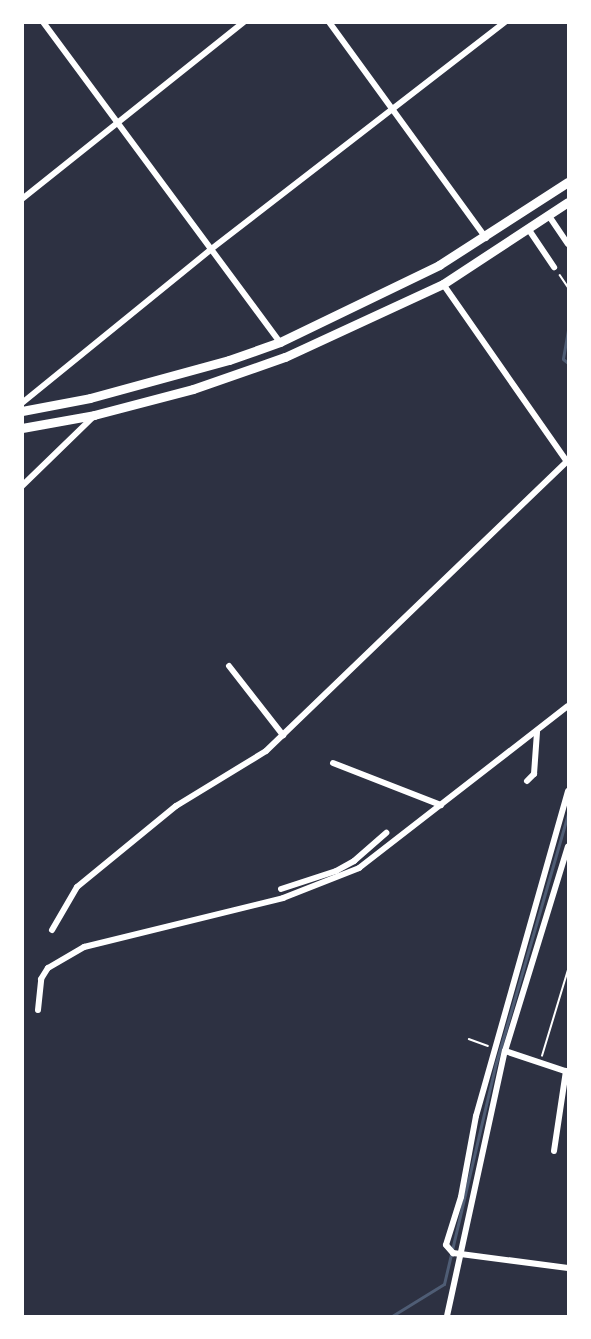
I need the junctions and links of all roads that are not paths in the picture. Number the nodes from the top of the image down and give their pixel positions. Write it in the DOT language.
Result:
graph roads {
  1 [pos="43,22"];
  2 [pos="244,22"];
  3 [pos="329,22"];
  4 [pos="505,22"];
  5 [pos="395,109"];
  6 [pos="115,125"];
  7 [pos="568,182"];
  8 [pos="22,199"];
  9 [pos="568,202"];
  10 [pos="549,216"];
  11 [pos="529,230"];
  12 [pos="486,238"];
  13 [pos="568,244"];
  14 [pos="210,250"];
  15 [pos="554,267"];
  16 [pos="443,284"];
  17 [pos="280,342"];
  18 [pos="22,403"];
  19 [pos="22,411"];
  20 [pos="94,416"];
  21 [pos="22,428"];
  22 [pos="567,460"];
  23 [pos="22,486"];
  24 [pos="229,666"];
  25 [pos="568,706"];
  26 [pos="537,732"];
  27 [pos="283,735"];
  28 [pos="333,763"];
  29 [pos="527,781"];
  30 [pos="568,791"];
  31 [pos="441,805"];
  32 [pos="386,833"];
  33 [pos="371,845"];
  34 [pos="568,846"];
  35 [pos="384,851"];
  36 [pos="281,889"];
  37 [pos="52,930"];
  38 [pos="38,1010"];
  39 [pos="506,1051"];
  40 [pos="567,1072"];
  41 [pos="554,1151"];
  42 [pos="454,1252"];
  43 [pos="568,1268"];
  44 [pos="447,1317"];
  1 -- 6 [label="street"];
  2 -- 6 [label="street"];
  3 -- 5 [label="street"];
  4 -- 5 [label="street"];
  5 -- 12 [label="street"];
  5 -- 14 [label="street"];
  6 -- 8 [label="street"];
  6 -- 14 [label="street"];
  7 -- 12 [label="main road"];
  9 -- 10 [label="main road"];
  10 -- 11 [label="main road"];
  10 -- 13 [label="street"];
  11 -- 15 [label="street"];
  11 -- 16 [label="main road"];
  12 -- 17 [label="main road"];
  14 -- 17 [label="street"];
  14 -- 18 [label="street"];
  16 -- 20 [label="main road"];
  16 -- 22 [label="street"];
  17 -- 19 [label="main road"];
  20 -- 21 [label="main road"];
  20 -- 23 [label="street"];
  22 -- 27 [label="street"];
  24 -- 27 [label="street"];
  25 -- 26 [label="street"];
  26 -- 29 [label="street"];
  26 -- 31 [label="street"];
  27 -- 37 [label="street"];
  28 -- 31 [label="street"];
  30 -- 42 [label="street"];
  31 -- 35 [label="street"];
  32 -- 33 [label="street"];
  33 -- 35 [label="street"];
  33 -- 36 [label="street"];
  34 -- 39 [label="street"];
  35 -- 38 [label="street"];
  39 -- 40 [label="street"];
  39 -- 42 [label="street"];
  40 -- 41 [label="street"];
  42 -- 43 [label="street"];
  42 -- 44 [label="street"];
}
